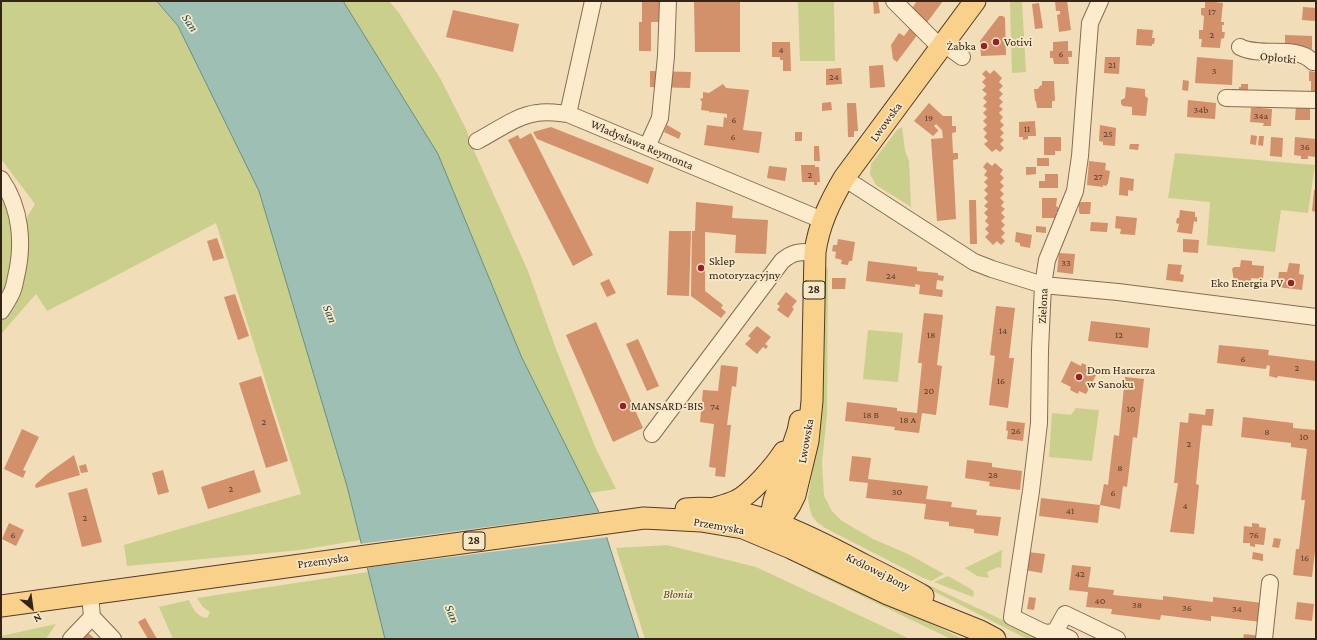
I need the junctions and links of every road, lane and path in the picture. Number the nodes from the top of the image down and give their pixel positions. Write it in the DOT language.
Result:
graph roads {
  1 [pos="593,1"];
  2 [pos="668,1"];
  3 [pos="894,1"];
  4 [pos="975,1"];
  5 [pos="1100,1"];
  6 [pos="942,46"];
  7 [pos="1240,53"];
  8 [pos="962,57"];
  9 [pos="1315,62"];
  10 [pos="1226,98"];
  11 [pos="1316,100"];
  12 [pos="568,114"];
  13 [pos="477,141"];
  14 [pos="647,147"];
  15 [pos="844,178"];
  16 [pos="1,179"];
  17 [pos="822,220"];
  18 [pos="815,252"];
  19 [pos="1044,280"];
  20 [pos="1,311"];
  21 [pos="1316,317"];
  22 [pos="812,362"];
  23 [pos="798,431"];
  24 [pos="652,434"];
  25 [pos="795,495"];
  26 [pos="715,508"];
  27 [pos="638,518"];
  28 [pos="772,522"];
  29 [pos="743,528"];
  30 [pos="817,540"];
  31 [pos="791,548"];
  32 [pos="1270,583"];
  33 [pos="90,594"];
  34 [pos="1,606"];
  35 [pos="92,617"];
  36 [pos="1055,632"];
  37 [pos="987,635"];
  38 [pos="72,639"];
  39 [pos="113,639"];
  40 [pos="1070,639"];
  41 [pos="1117,639"];
  42 [pos="1264,639"];
  1 -- 12 [label="street"];
  2 -- 14 [label="street"];
  3 -- 6 [label="street"];
  4 -- 6 [label="main road, Lwowska / 28"];
  5 -- 19 [label="street, Zielona"];
  6 -- 8 [label="street"];
  6 -- 15 [label="main road, Lwowska / 28"];
  7 -- 9 [label="street, Opłotki"];
  10 -- 11 [label="street"];
  12 -- 13 [label="street, Władysława Reymonta"];
  12 -- 14 [label="street, Władysława Reymonta"];
  14 -- 17 [label="street, Władysława Reymonta"];
  15 -- 17 [label="main road, Lwowska / 28"];
  15 -- 19 [label="street"];
  16 -- 20 [label="street"];
  17 -- 18 [label="main road, Lwowska / 28"];
  18 -- 22 [label="main road, Lwowska / 28"];
  18 -- 24 [label="street"];
  19 -- 21 [label="street"];
  19 -- 36 [label="street, Zielona"];
  22 -- 23 [label="main road, Lwowska / 28"];
  22 -- 25 [label="main road, Lwowska / 28"];
  23 -- 26 [label="main road, Lwowska / 28"];
  23 -- 28 [label="main road, Lwowska"];
  25 -- 28 [label="main road, Lwowska / 28"];
  25 -- 30 [label="main road, Lwowska"];
  26 -- 27 [label="main road, Przemyska / 28"];
  26 -- 28 [label="main road, Przemyska"];
  27 -- 29 [label="main road, Przemyska / 28"];
  27 -- 33 [label="main road, Przemyska / 28"];
  28 -- 29 [label="main road, Lwowska / 28"];
  28 -- 30 [label="main road, Królowej Bony"];
  28 -- 31 [label="main road"];
  29 -- 31 [label="main road, Przemyska"];
  30 -- 37 [label="main road, Królowej Bony"];
  31 -- 37 [label="main road, Królowej Bony"];
  32 -- 42 [label="street"];
  33 -- 34 [label="main road, Przemyska / 28"];
  33 -- 35 [label="street"];
  35 -- 38 [label="street"];
  35 -- 39 [label="street"];
  36 -- 40 [label="street"];
  36 -- 41 [label="street"];
}
